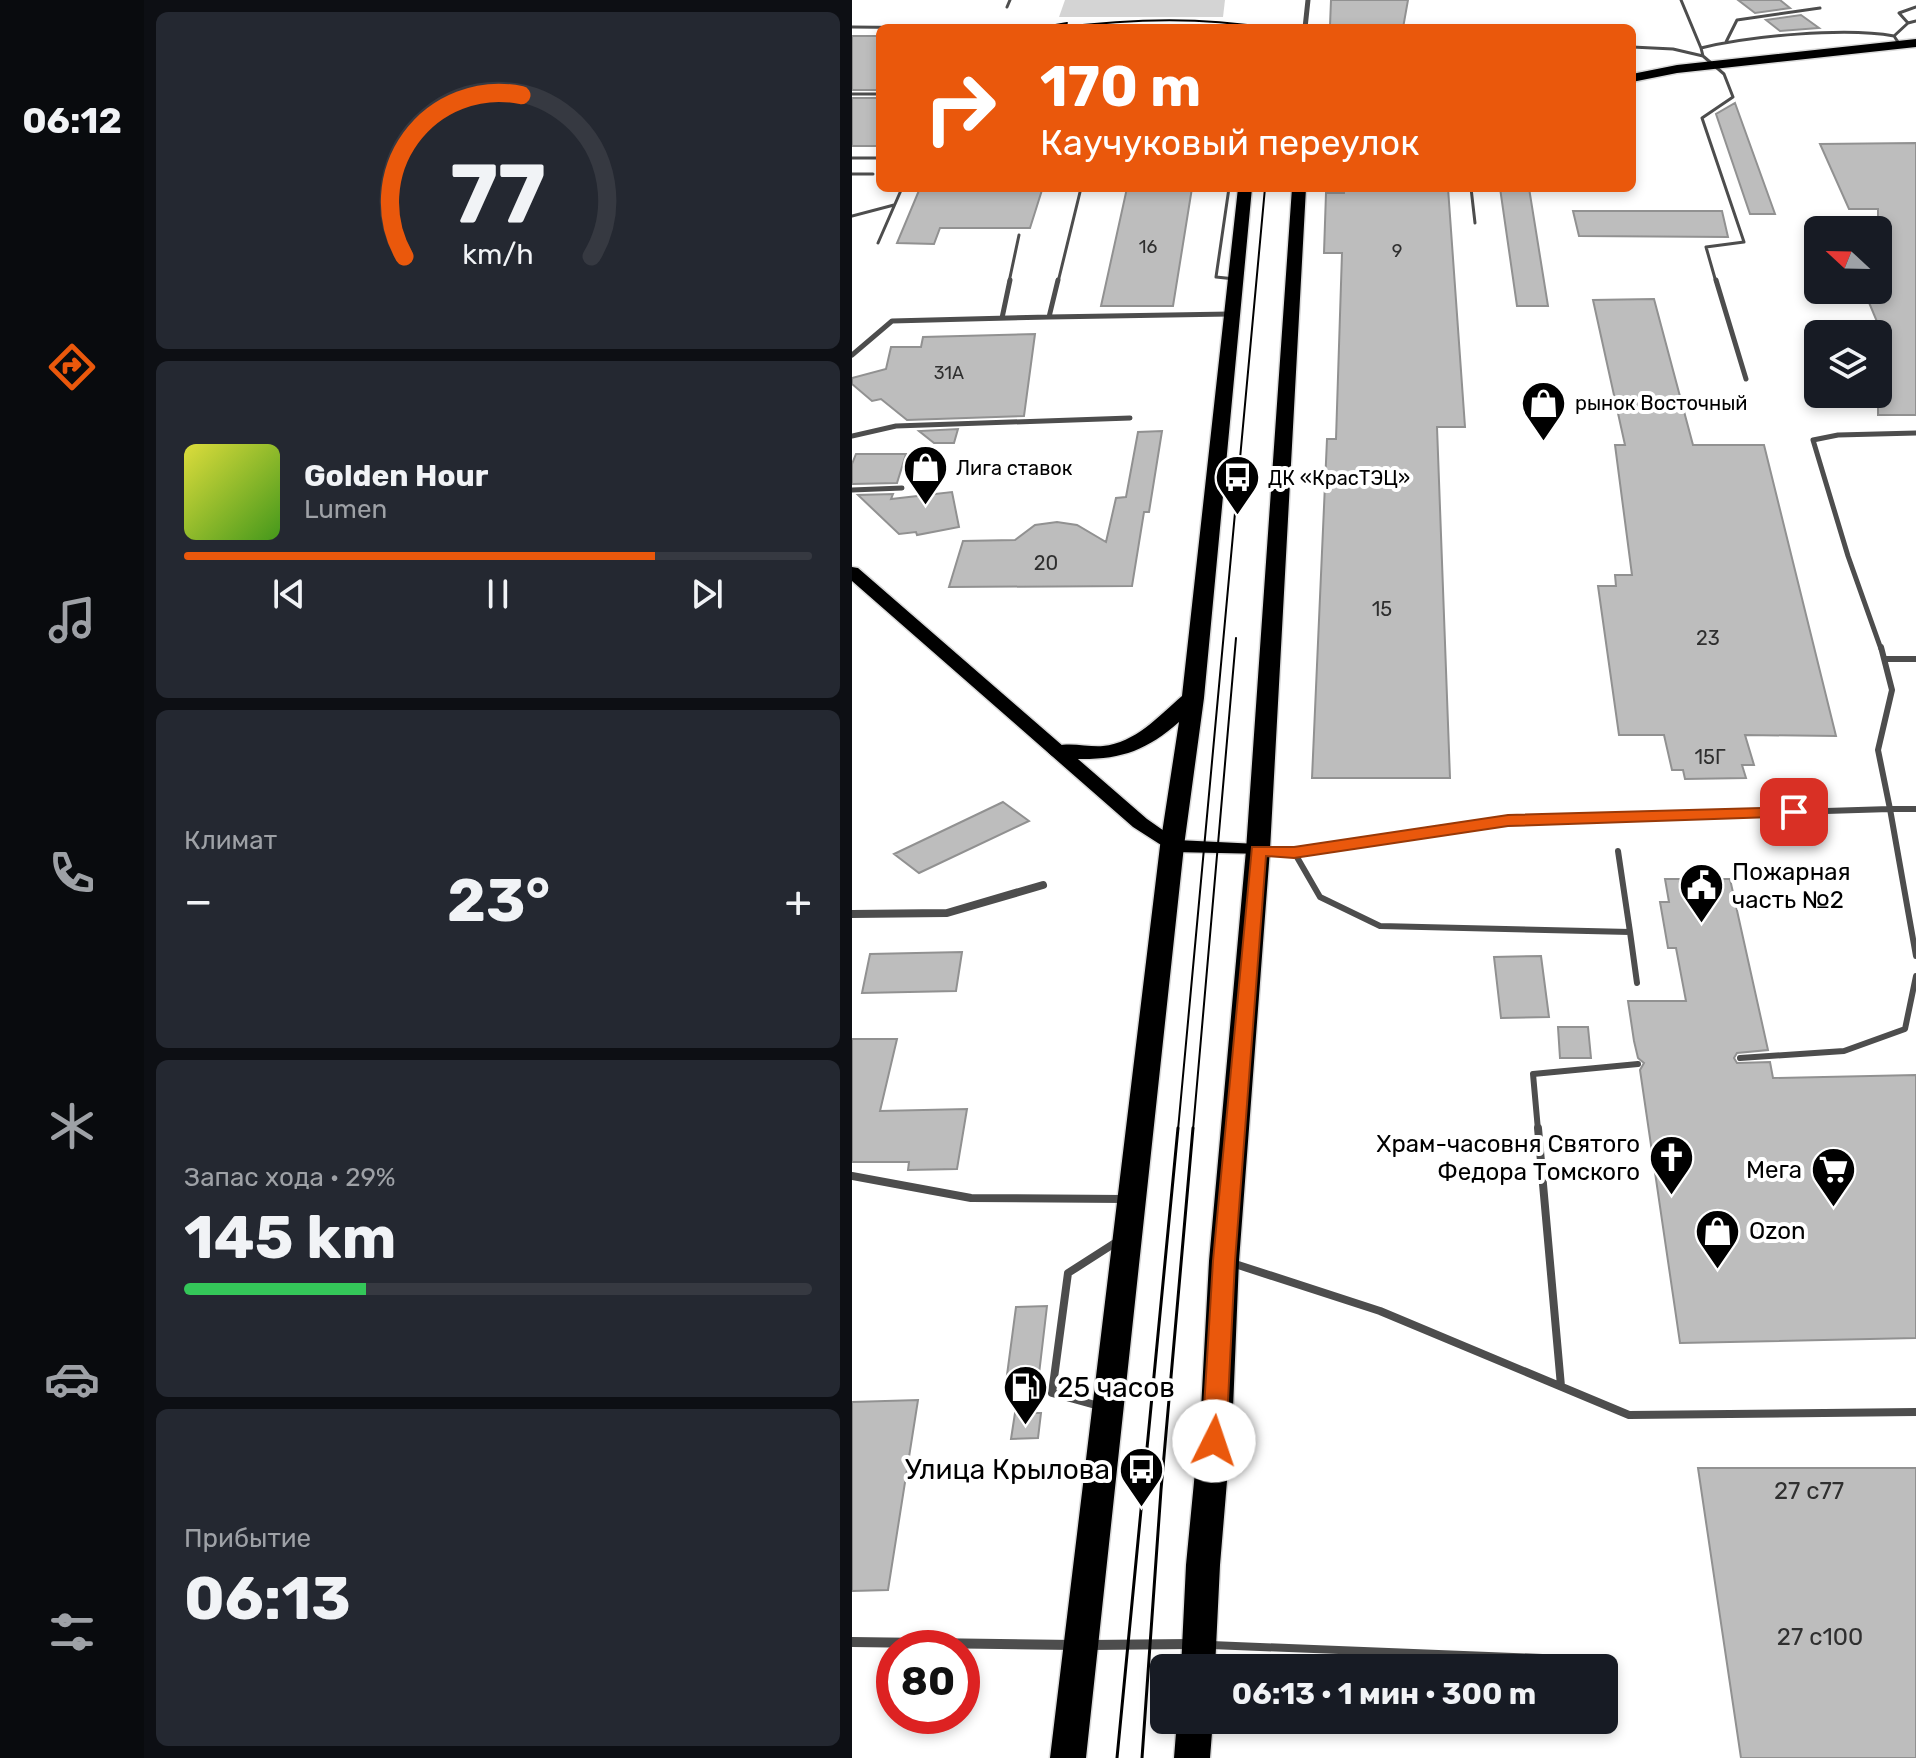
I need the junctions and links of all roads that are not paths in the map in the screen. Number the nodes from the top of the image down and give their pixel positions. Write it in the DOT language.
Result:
graph roads {
  1 [pos="1010,0"];
  2 [pos="1308,0"];
  3 [pos="1681,0"];
  4 [pos="1007,7"];
  5 [pos="1916,7"];
  6 [pos="1820,8"];
  7 [pos="1916,21"];
  8 [pos="1908,23"];
  9 [pos="1305,24"];
  10 [pos="852,27"];
  11 [pos="876,27"];
  12 [pos="1897,40"];
  13 [pos="1726,42"];
  14 [pos="1916,43"];
  15 [pos="1636,47"];
  16 [pos="1701,48"];
  17 [pos="1703,56"];
  18 [pos="1717,65"];
  19 [pos="1636,69"];
  20 [pos="1677,69"];
  21 [pos="1636,77"];
  22 [pos="852,94"];
  23 [pos="876,94"];
  24 [pos="852,158"];
  25 [pos="876,158"];
  26 [pos="852,174"];
  27 [pos="873,174"];
  28 [pos="900,192"];
  29 [pos="1080,192"];
  30 [pos="1228,192"];
  31 [pos="1245,192"];
  32 [pos="1299,192"];
  33 [pos="1471,192"];
  34 [pos="894,205"];
  35 [pos="852,216"];
  36 [pos="1475,223"];
  37 [pos="1019,235"];
  38 [pos="878,243"];
  39 [pos="1236,280"];
  40 [pos="1231,314"];
  41 [pos="1049,317"];
  42 [pos="1002,318"];
  43 [pos="852,355"];
  44 [pos="1746,379"];
  45 [pos="1130,418"];
  46 [pos="1916,433"];
  47 [pos="852,436"];
  48 [pos="902,488"];
  49 [pos="852,490"];
  50 [pos="852,573"];
  51 [pos="1885,659"];
  52 [pos="1916,659"];
  53 [pos="1193,698"];
  54 [pos="1059,752"];
  55 [pos="1890,809"];
  56 [pos="1916,809"];
  57 [pos="1172,846"];
  58 [pos="1258,850"];
  59 [pos="1618,851"];
  60 [pos="1294,852"];
  61 [pos="1043,885"];
  62 [pos="852,914"];
  63 [pos="1630,932"];
  64 [pos="1916,956"];
  65 [pos="1916,976"];
  66 [pos="1637,983"];
  67 [pos="1740,1058"];
  68 [pos="1638,1064"];
  69 [pos="852,1176"];
  70 [pos="1133,1199"];
  71 [pos="1129,1234"];
  72 [pos="1224,1261"];
  73 [pos="1561,1386"];
  74 [pos="1106,1408"];
  75 [pos="1916,1412"];
  76 [pos="852,1642"];
  77 [pos="1080,1645"];
  78 [pos="1177,1654"];
  79 [pos="1199,1654"];
  80 [pos="1194,1734"];
  81 [pos="1068,1758"];
  82 [pos="1192,1758"];
  1 -- 4 [label="lane"];
  2 -- 9 [label="street"];
  3 -- 16 [label="lane"];
  5 -- 8 [label="lane"];
  6 -- 13 [label="lane"];
  7 -- 8 [label="lane"];
  8 -- 12 [label="lane"];
  10 -- 11 [label="lane"];
  12 -- 13 [label="lane"];
  12 -- 14 [label="highway"];
  12 -- 18 [label="highway"];
  13 -- 16 [label="lane"];
  15 -- 17 [label="lane"];
  16 -- 17 [label="lane"];
  17 -- 18 [label="lane"];
  18 -- 20 [label="highway"];
  18 -- 44 [label="lane"];
  19 -- 20 [label="highway"];
  20 -- 21 [label="highway"];
  22 -- 23 [label="lane"];
  24 -- 25 [label="lane"];
  26 -- 27 [label="lane"];
  28 -- 34 [label="lane"];
  29 -- 41 [label="lane"];
  30 -- 39 [label="lane"];
  31 -- 39 [label="highway"];
  32 -- 58 [label="highway"];
  33 -- 36 [label="lane"];
  34 -- 35 [label="lane"];
  34 -- 38 [label="lane"];
  37 -- 42 [label="lane"];
  39 -- 40 [label="highway"];
  40 -- 41 [label="lane"];
  40 -- 53 [label="highway"];
  41 -- 42 [label="lane"];
  42 -- 43 [label="lane"];
  45 -- 47 [label="lane"];
  46 -- 51 [label="lane"];
  48 -- 49 [label="lane"];
  50 -- 54 [label="main road"];
  51 -- 52 [label="lane"];
  51 -- 55 [label="lane"];
  53 -- 54 [label="highway"];
  53 -- 57 [label="highway"];
  54 -- 57 [label="main road"];
  55 -- 56 [label="lane"];
  55 -- 60 [label="lane"];
  55 -- 64 [label="lane"];
  57 -- 58 [label="main road"];
  57 -- 70 [label="highway"];
  58 -- 60 [label="lane"];
  58 -- 72 [label="highway"];
  59 -- 63 [label="lane"];
  60 -- 63 [label="lane"];
  61 -- 62 [label="street"];
  63 -- 66 [label="lane"];
  65 -- 67 [label="lane"];
  68 -- 73 [label="lane"];
  69 -- 70 [label="lane"];
  70 -- 71 [label="highway"];
  71 -- 74 [label="highway"];
  71 -- 74 [label="lane"];
  72 -- 73 [label="lane"];
  72 -- 79 [label="highway"];
  73 -- 75 [label="lane"];
  74 -- 77 [label="highway"];
  76 -- 77 [label="street"];
  77 -- 78 [label="street"];
  77 -- 81 [label="highway"];
  80 -- 82 [label="highway"];
}
